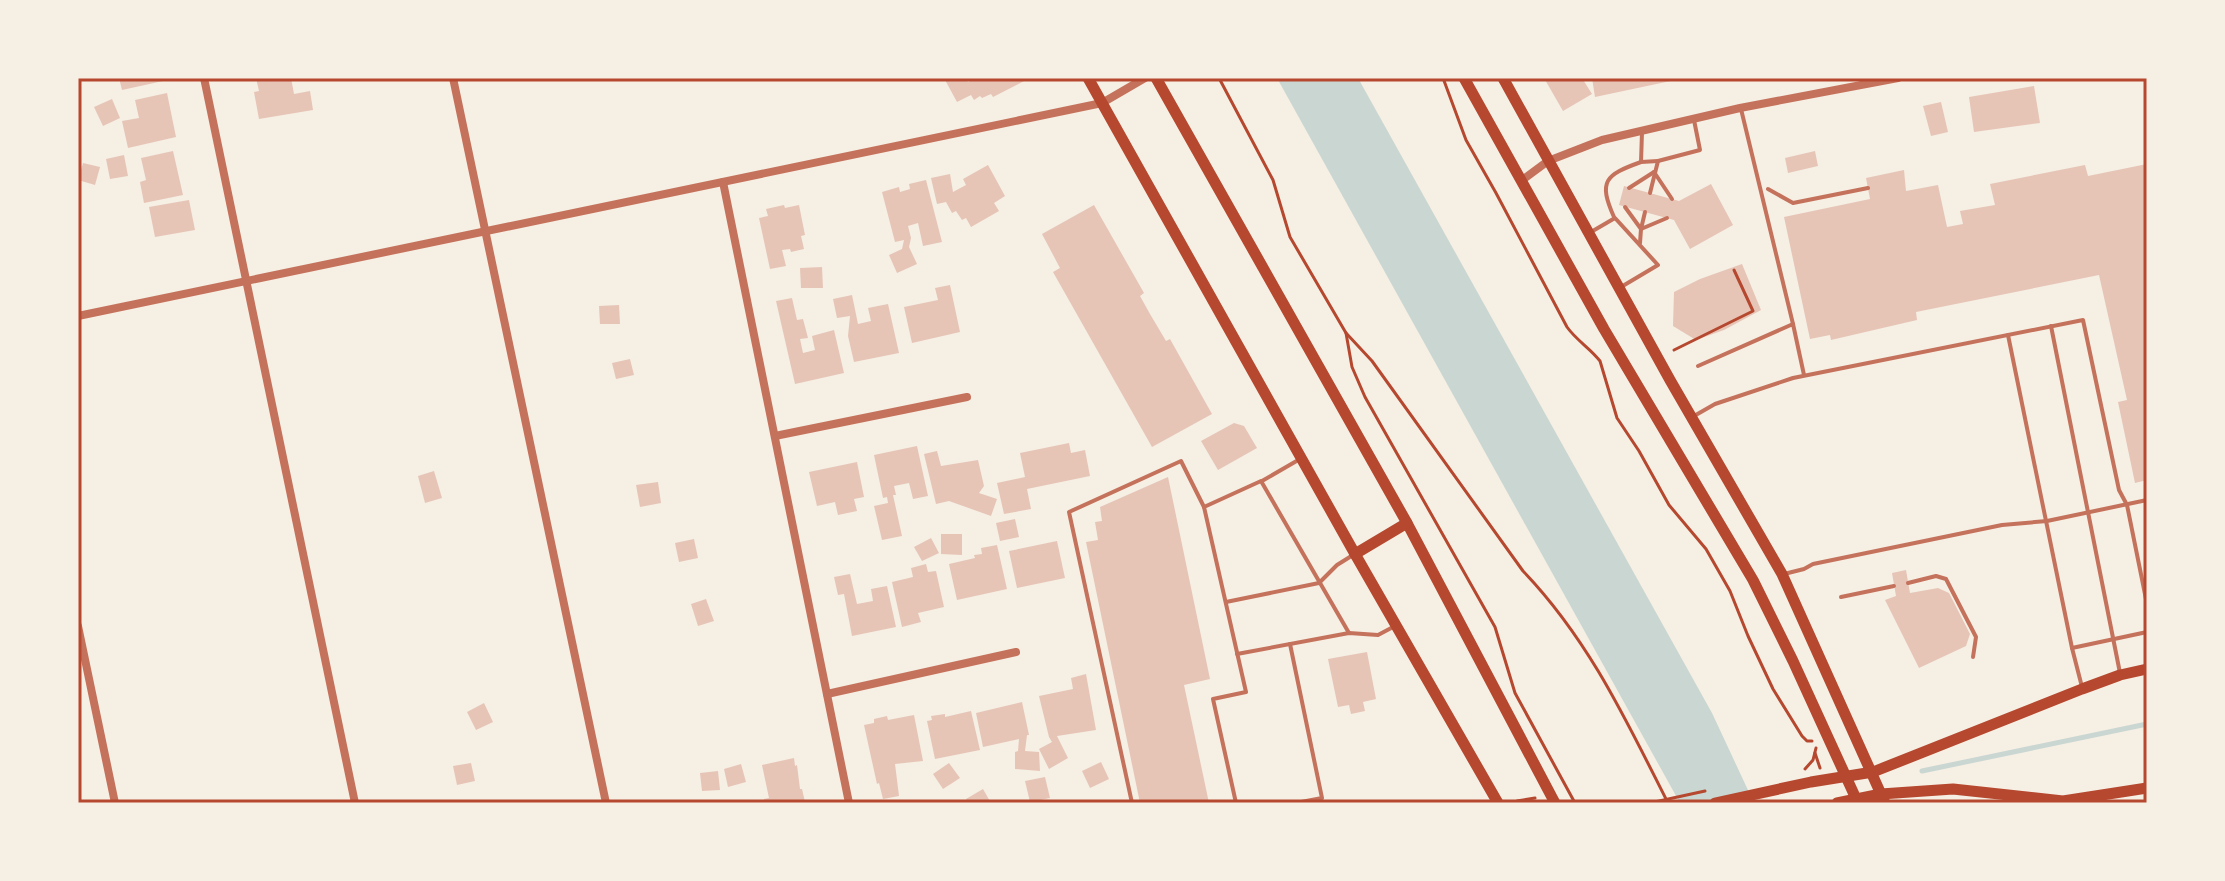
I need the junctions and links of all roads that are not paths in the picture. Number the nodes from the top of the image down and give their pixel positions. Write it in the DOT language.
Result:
graph roads {
  1 [pos="204,78"];
  2 [pos="453,78"];
  3 [pos="1088,78"];
  4 [pos="1145,78"];
  5 [pos="1156,78"];
  6 [pos="1464,78"];
  7 [pos="1503,78"];
  8 [pos="1898,78"];
  9 [pos="1102,103"];
  10 [pos="1740,108"];
  11 [pos="1693,118"];
  12 [pos="1642,130"];
  13 [pos="1548,161"];
  14 [pos="1658,161"];
  15 [pos="1641,162"];
  16 [pos="1654,172"];
  17 [pos="1521,181"];
  18 [pos="723,182"];
  19 [pos="1629,188"];
  20 [pos="1868,188"];
  21 [pos="1768,189"];
  22 [pos="1650,193"];
  23 [pos="1672,199"];
  24 [pos="1625,207"];
  25 [pos="1645,212"];
  26 [pos="1615,218"];
  27 [pos="1667,218"];
  28 [pos="1641,229"];
  29 [pos="485,232"];
  30 [pos="1588,233"];
  31 [pos="1640,245"];
  32 [pos="247,281"];
  33 [pos="1619,288"];
  34 [pos="78,316"];
  35 [pos="1793,324"];
  36 [pos="2051,326"];
  37 [pos="2008,334"];
  38 [pos="1698,366"];
  39 [pos="1804,375"];
  40 [pos="967,397"];
  41 [pos="1692,417"];
  42 [pos="775,436"];
  43 [pos="1302,458"];
  44 [pos="1261,481"];
  45 [pos="2147,500"];
  46 [pos="2127,505"];
  47 [pos="1204,507"];
  48 [pos="2088,512"];
  49 [pos="2047,521"];
  50 [pos="1407,523"];
  51 [pos="1355,554"];
  52 [pos="1782,574"];
  53 [pos="1319,583"];
  54 [pos="1908,583"];
  55 [pos="1894,586"];
  56 [pos="1841,597"];
  57 [pos="1225,602"];
  58 [pos="2147,604"];
  59 [pos="78,626"];
  60 [pos="1396,626"];
  61 [pos="2147,632"];
  62 [pos="1349,633"];
  63 [pos="2113,639"];
  64 [pos="1290,644"];
  65 [pos="2072,648"];
  66 [pos="1016,652"];
  67 [pos="1237,654"];
  68 [pos="1973,657"];
  69 [pos="2147,669"];
  70 [pos="2120,675"];
  71 [pos="2082,689"];
  72 [pos="827,694"];
  73 [pos="1873,772"];
  74 [pos="1847,777"];
  75 [pos="2147,788"];
  76 [pos="1883,798"];
  77 [pos="1323,800"];
  78 [pos="1857,802"];
  79 [pos="115,803"];
  80 [pos="355,803"];
  81 [pos="606,803"];
  82 [pos="849,803"];
  83 [pos="1132,803"];
  84 [pos="1236,803"];
  85 [pos="1296,803"];
  86 [pos="1498,803"];
  87 [pos="1555,803"];
  88 [pos="1715,803"];
  89 [pos="1837,803"];
  1 -- 32 [label="street"];
  2 -- 29 [label="street"];
  3 -- 9 [label="main road"];
  4 -- 9 [label="street"];
  5 -- 50 [label="main road"];
  6 -- 17 [label="main road"];
  7 -- 13 [label="main road"];
  8 -- 10 [label="street"];
  9 -- 18 [label="street"];
  9 -- 43 [label="main road"];
  10 -- 11 [label="street"];
  10 -- 35 [label="lane"];
  11 -- 12 [label="street"];
  11 -- 14 [label="lane"];
  12 -- 13 [label="street"];
  12 -- 15 [label="lane"];
  13 -- 17 [label="street"];
  13 -- 30 [label="main road"];
  14 -- 15 [label="lane"];
  14 -- 16 [label="lane"];
  15 -- 26 [label="lane"];
  16 -- 19 [label="lane"];
  16 -- 22 [label="lane"];
  16 -- 23 [label="lane"];
  17 -- 74 [label="main road"];
  18 -- 29 [label="street"];
  18 -- 42 [label="street"];
  20 -- 21 [label="lane"];
  24 -- 28 [label="lane"];
  25 -- 28 [label="lane"];
  26 -- 30 [label="lane"];
  26 -- 31 [label="lane"];
  27 -- 28 [label="lane"];
  28 -- 31 [label="lane"];
  29 -- 32 [label="street"];
  29 -- 81 [label="street"];
  30 -- 33 [label="main road"];
  31 -- 33 [label="lane"];
  32 -- 34 [label="street"];
  32 -- 80 [label="street"];
  33 -- 41 [label="main road"];
  35 -- 38 [label="lane"];
  35 -- 39 [label="lane"];
  36 -- 37 [label="lane"];
  36 -- 46 [label="lane"];
  36 -- 48 [label="lane"];
  37 -- 39 [label="lane"];
  37 -- 49 [label="lane"];
  39 -- 41 [label="lane"];
  40 -- 42 [label="street"];
  41 -- 52 [label="main road"];
  42 -- 72 [label="street"];
  43 -- 44 [label="lane"];
  43 -- 51 [label="main road"];
  44 -- 47 [label="lane"];
  44 -- 53 [label="lane"];
  45 -- 46 [label="lane"];
  46 -- 48 [label="lane"];
  46 -- 58 [label="lane"];
  47 -- 57 [label="lane"];
  47 -- 83 [label="lane"];
  48 -- 49 [label="lane"];
  48 -- 63 [label="lane"];
  49 -- 52 [label="lane"];
  49 -- 65 [label="lane"];
  50 -- 51 [label="main road"];
  50 -- 87 [label="main road"];
  51 -- 53 [label="lane"];
  51 -- 60 [label="main road"];
  52 -- 73 [label="main road"];
  53 -- 57 [label="lane"];
  53 -- 62 [label="lane"];
  54 -- 68 [label="lane"];
  55 -- 56 [label="lane"];
  57 -- 67 [label="lane"];
  59 -- 79 [label="street"];
  60 -- 62 [label="lane"];
  60 -- 86 [label="main road"];
  61 -- 63 [label="lane"];
  62 -- 64 [label="lane"];
  63 -- 65 [label="lane"];
  63 -- 70 [label="lane"];
  64 -- 67 [label="lane"];
  64 -- 77 [label="lane"];
  65 -- 71 [label="lane"];
  66 -- 72 [label="street"];
  67 -- 84 [label="lane"];
  69 -- 70 [label="main road"];
  70 -- 71 [label="main road"];
  71 -- 73 [label="main road"];
  72 -- 82 [label="street"];
  73 -- 74 [label="main road"];
  73 -- 76 [label="main road"];
  74 -- 78 [label="main road"];
  74 -- 88 [label="main road"];
  75 -- 76 [label="main road"];
  76 -- 78 [label="main road"];
  77 -- 85 [label="lane"];
  78 -- 89 [label="main road"];
}
